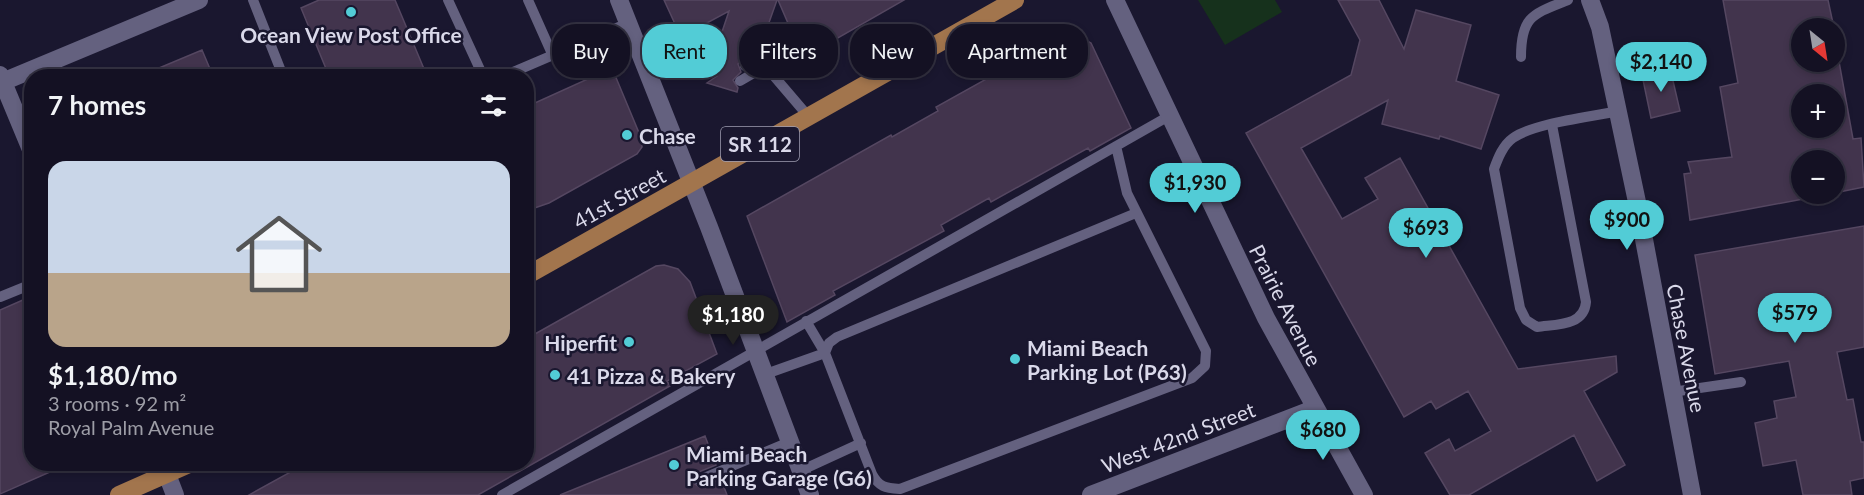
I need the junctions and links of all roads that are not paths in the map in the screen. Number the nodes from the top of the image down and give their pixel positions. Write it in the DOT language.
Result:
graph roads {
  1 [pos="200,0"];
  2 [pos="253,0"];
  3 [pos="448,0"];
  4 [pos="528,0"];
  5 [pos="619,0"];
  6 [pos="1015,0"];
  7 [pos="1115,0"];
  8 [pos="1568,0"];
  9 [pos="1590,0"];
  10 [pos="628,23"];
  11 [pos="552,54"];
  12 [pos="552,56"];
  13 [pos="642,57"];
  14 [pos="1521,57"];
  15 [pos="28,69"];
  16 [pos="280,69"];
  17 [pos="480,69"];
  18 [pos="521,69"];
  19 [pos="24,71"];
  20 [pos="650,78"];
  21 [pos="745,78"];
  22 [pos="776,78"];
  23 [pos="1,80"];
  24 [pos="740,81"];
  25 [pos="1618,111"];
  26 [pos="1169,116"];
  27 [pos="808,117"];
  28 [pos="1552,125"];
  29 [pos="24,133"];
  30 [pos="1116,146"];
  31 [pos="691,183"];
  32 [pos="1136,213"];
  33 [pos="534,271"];
  34 [pos="24,287"];
  35 [pos="0,297"];
  36 [pos="806,321"];
  37 [pos="754,351"];
  38 [pos="825,353"];
  39 [pos="763,375"];
  40 [pos="1741,382"];
  41 [pos="1672,392"];
  42 [pos="1314,409"];
  43 [pos="789,442"];
  44 [pos="861,443"];
  45 [pos="161,471"];
  46 [pos="166,471"];
  47 [pos="800,471"];
  48 [pos="699,480"];
  49 [pos="119,495"];
  50 [pos="175,495"];
  51 [pos="502,495"];
  52 [pos="810,495"];
  53 [pos="1091,495"];
  54 [pos="1364,495"];
  55 [pos="1692,495"];
  1 -- 15 [label="street"];
  2 -- 16 [label="lane"];
  3 -- 17 [label="lane"];
  4 -- 11 [label="lane"];
  5 -- 10 [label="street"];
  6 -- 27 [label="main road, 41st Street / SR 112"];
  7 -- 26 [label="street, Prairie Avenue"];
  8 -- 14 [label="lane"];
  9 -- 25 [label="street, Chase Avenue"];
  10 -- 13 [label="street"];
  12 -- 18 [label="lane"];
  19 -- 23 [label="street"];
  20 -- 31 [label="street"];
  21 -- 24 [label="lane"];
  22 -- 27 [label="lane"];
  23 -- 29 [label="street"];
  25 -- 28 [label="lane"];
  25 -- 41 [label="street, Chase Avenue"];
  26 -- 30 [label="lane"];
  26 -- 42 [label="street, Prairie Avenue"];
  27 -- 31 [label="main road, 41st Street / SR 112"];
  28 -- 28 [label="lane"];
  30 -- 32 [label="lane"];
  30 -- 36 [label="lane"];
  31 -- 33 [label="main road, 41st Street / SR 112"];
  31 -- 37 [label="street"];
  32 -- 38 [label="lane"];
  32 -- 44 [label="lane"];
  34 -- 35 [label="lane"];
  36 -- 37 [label="lane"];
  36 -- 38 [label="lane"];
  37 -- 39 [label="street"];
  37 -- 51 [label="lane"];
  38 -- 39 [label="lane"];
  38 -- 44 [label="lane"];
  39 -- 43 [label="street"];
  40 -- 41 [label="lane"];
  41 -- 55 [label="street, Chase Avenue"];
  42 -- 53 [label="street, West 42nd Street"];
  42 -- 54 [label="street, Prairie Avenue"];
  43 -- 47 [label="street"];
  43 -- 48 [label="lane"];
  44 -- 47 [label="lane"];
  45 -- 49 [label="main road"];
  46 -- 50 [label="street"];
  47 -- 52 [label="street"];
}
